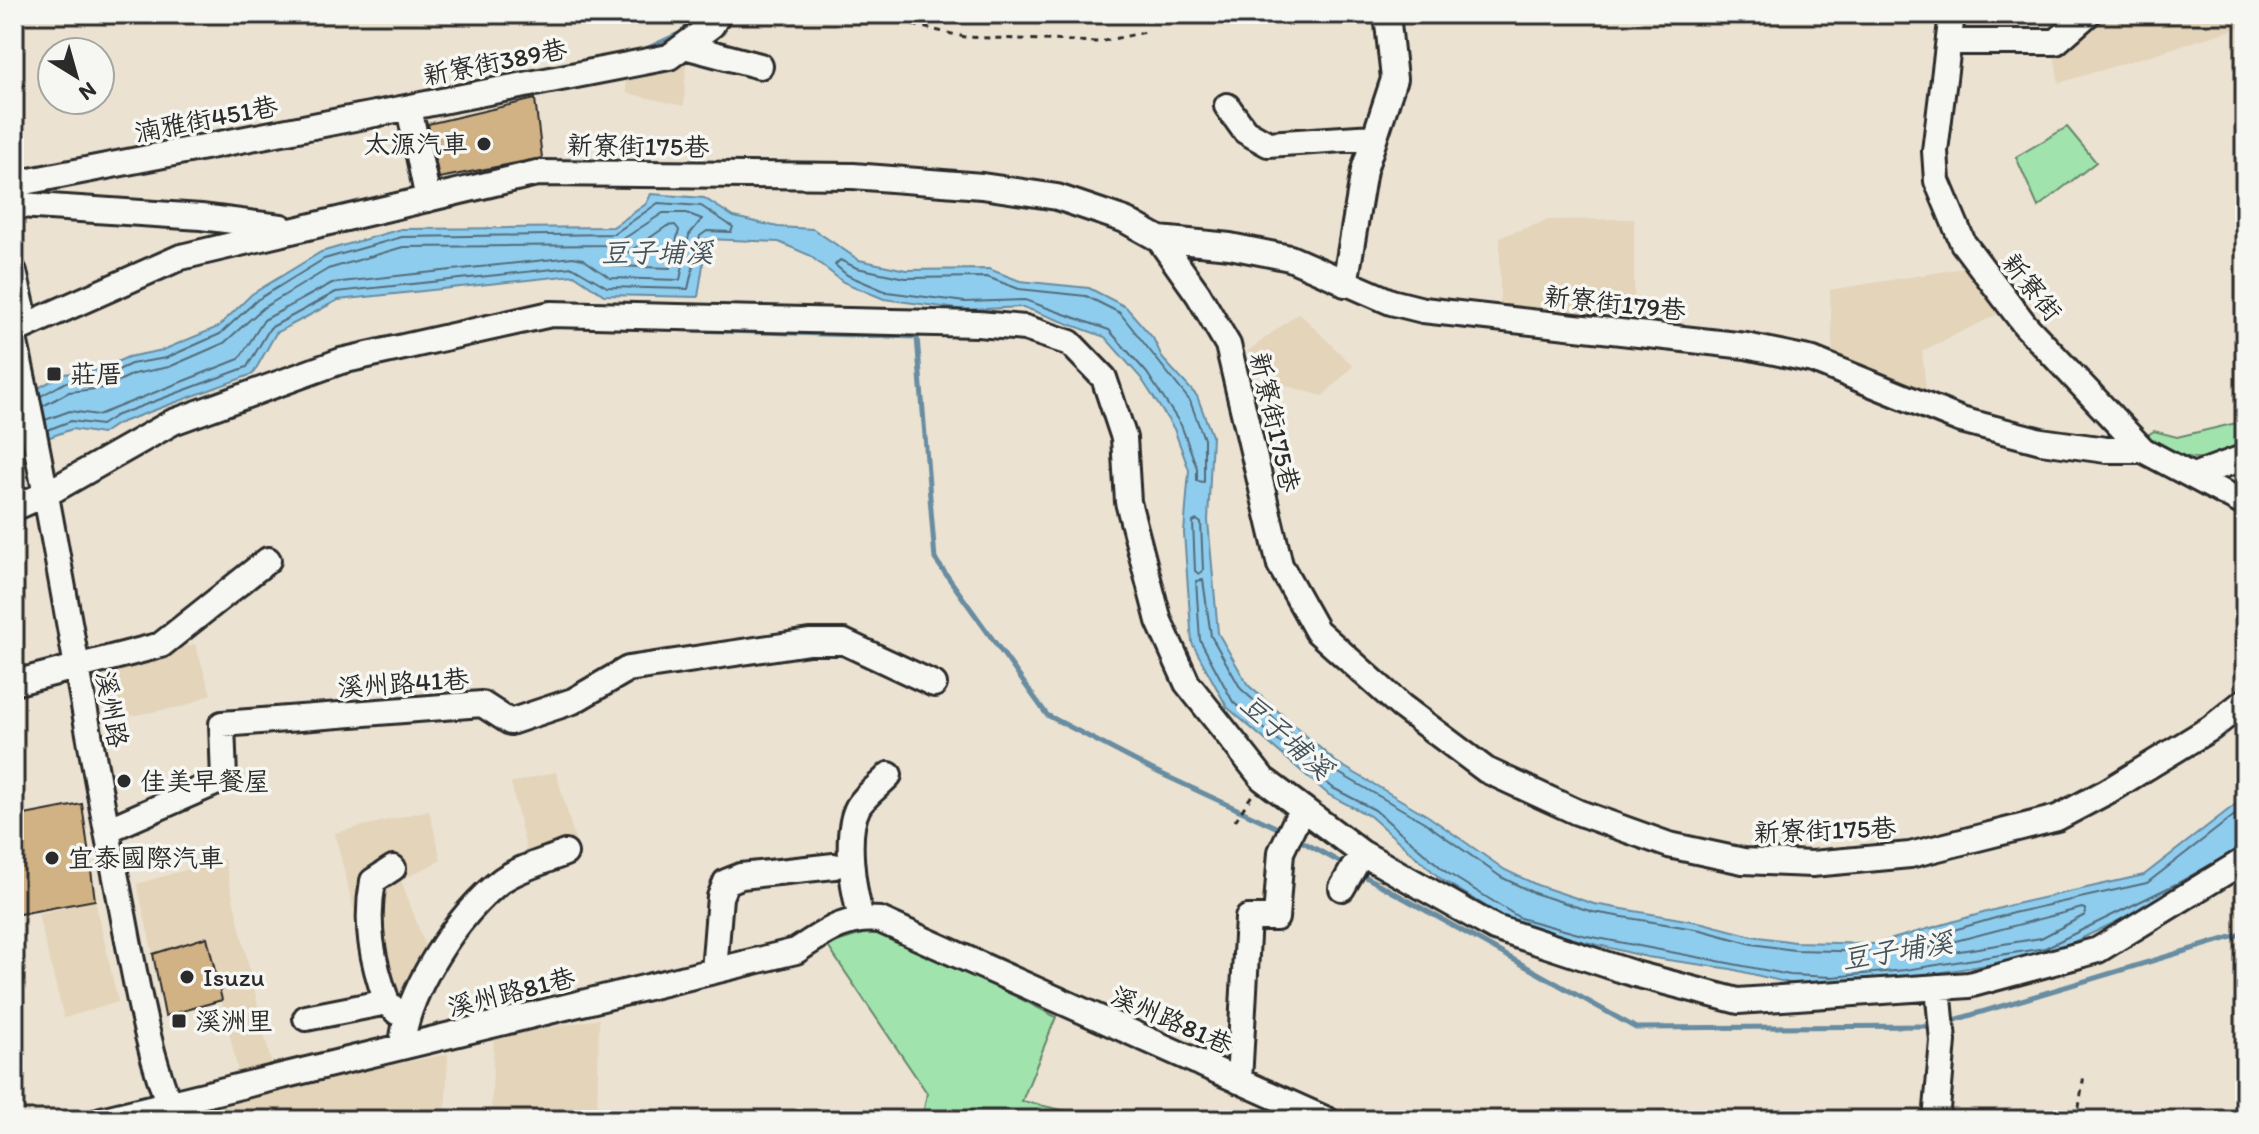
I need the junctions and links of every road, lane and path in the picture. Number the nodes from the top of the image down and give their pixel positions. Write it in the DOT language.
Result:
graph roads {
  1 [pos="718,14"];
  2 [pos="866,14"];
  3 [pos="1387,14"];
  4 [pos="1952,14"];
  5 [pos="2088,14"];
  6 [pos="1146,32"];
  7 [pos="1949,42"];
  8 [pos="684,46"];
  9 [pos="760,66"];
  10 [pos="1227,106"];
  11 [pos="409,108"];
  12 [pos="1373,137"];
  13 [pos="14,184"];
  14 [pos="428,199"];
  15 [pos="14,201"];
  16 [pos="300,229"];
  17 [pos="1159,239"];
  18 [pos="14,272"];
  19 [pos="1345,284"];
  20 [pos="14,329"];
  21 [pos="14,338"];
  22 [pos="2143,450"];
  23 [pos="2245,457"];
  24 [pos="2193,476"];
  25 [pos="48,493"];
  26 [pos="2245,504"];
  27 [pos="14,508"];
  28 [pos="268,560"];
  29 [pos="75,665"];
  30 [pos="14,683"];
  31 [pos="934,684"];
  32 [pos="2245,701"];
  33 [pos="889,775"];
  34 [pos="1246,805"];
  35 [pos="1235,821"];
  36 [pos="1293,825"];
  37 [pos="107,830"];
  38 [pos="565,853"];
  39 [pos="2245,860"];
  40 [pos="834,866"];
  41 [pos="393,868"];
  42 [pos="861,918"];
  43 [pos="714,971"];
  44 [pos="1938,987"];
  45 [pos="387,1002"];
  46 [pos="306,1018"];
  47 [pos="404,1020"];
  48 [pos="402,1046"];
  49 [pos="2084,1075"];
  50 [pos="1239,1081"];
  51 [pos="171,1111"];
  52 [pos="1296,1114"];
  53 [pos="101,1120"];
  54 [pos="1327,1120"];
  55 [pos="1936,1120"];
  56 [pos="2077,1120"];
  1 -- 8 [label="street, 新寮街389巷"];
  2 -- 6 [label="path"];
  3 -- 12 [label="street"];
  4 -- 7 [label="street, 新寮街"];
  5 -- 7 [label="street"];
  7 -- 22 [label="street, 新寮街"];
  8 -- 9 [label="street"];
  8 -- 11 [label="street, 新寮街389巷"];
  10 -- 12 [label="street"];
  11 -- 13 [label="street, 湳雅街451巷"];
  11 -- 14 [label="street"];
  12 -- 19 [label="street"];
  14 -- 16 [label="street, 新寮街175巷"];
  14 -- 17 [label="street, 新寮街175巷"];
  15 -- 16 [label="street"];
  16 -- 20 [label="street, 新寮街175巷"];
  17 -- 19 [label="street, 新寮街179巷"];
  17 -- 32 [label="street, 新寮街175巷"];
  18 -- 20 [label="street"];
  19 -- 22 [label="street, 新寮街179巷"];
  21 -- 25 [label="street, 溪州路"];
  22 -- 24 [label="street, 新寮街"];
  23 -- 24 [label="street"];
  24 -- 26 [label="street, 新寮街"];
  25 -- 27 [label="street"];
  25 -- 29 [label="street, 溪州路"];
  25 -- 36 [label="street"];
  28 -- 29 [label="street"];
  29 -- 30 [label="street"];
  29 -- 37 [label="street, 溪州路"];
  31 -- 37 [label="street, 溪州路41巷"];
  33 -- 42 [label="street"];
  34 -- 35 [label="path"];
  36 -- 44 [label="street"];
  36 -- 50 [label="street"];
  37 -- 51 [label="street, 溪州路"];
  38 -- 47 [label="street"];
  39 -- 44 [label="street"];
  40 -- 43 [label="street"];
  41 -- 45 [label="street"];
  42 -- 43 [label="street, 溪州路81巷"];
  42 -- 50 [label="street, 溪州路81巷"];
  43 -- 48 [label="street, 溪州路81巷"];
  44 -- 55 [label="street"];
  45 -- 46 [label="street"];
  45 -- 47 [label="street"];
  47 -- 48 [label="street"];
  48 -- 51 [label="street, 溪州路81巷"];
  49 -- 56 [label="path"];
  50 -- 52 [label="street, 溪州路81巷"];
  51 -- 53 [label="street, 溪州路81巷"];
  52 -- 54 [label="street, 溪州路81巷"];
}
